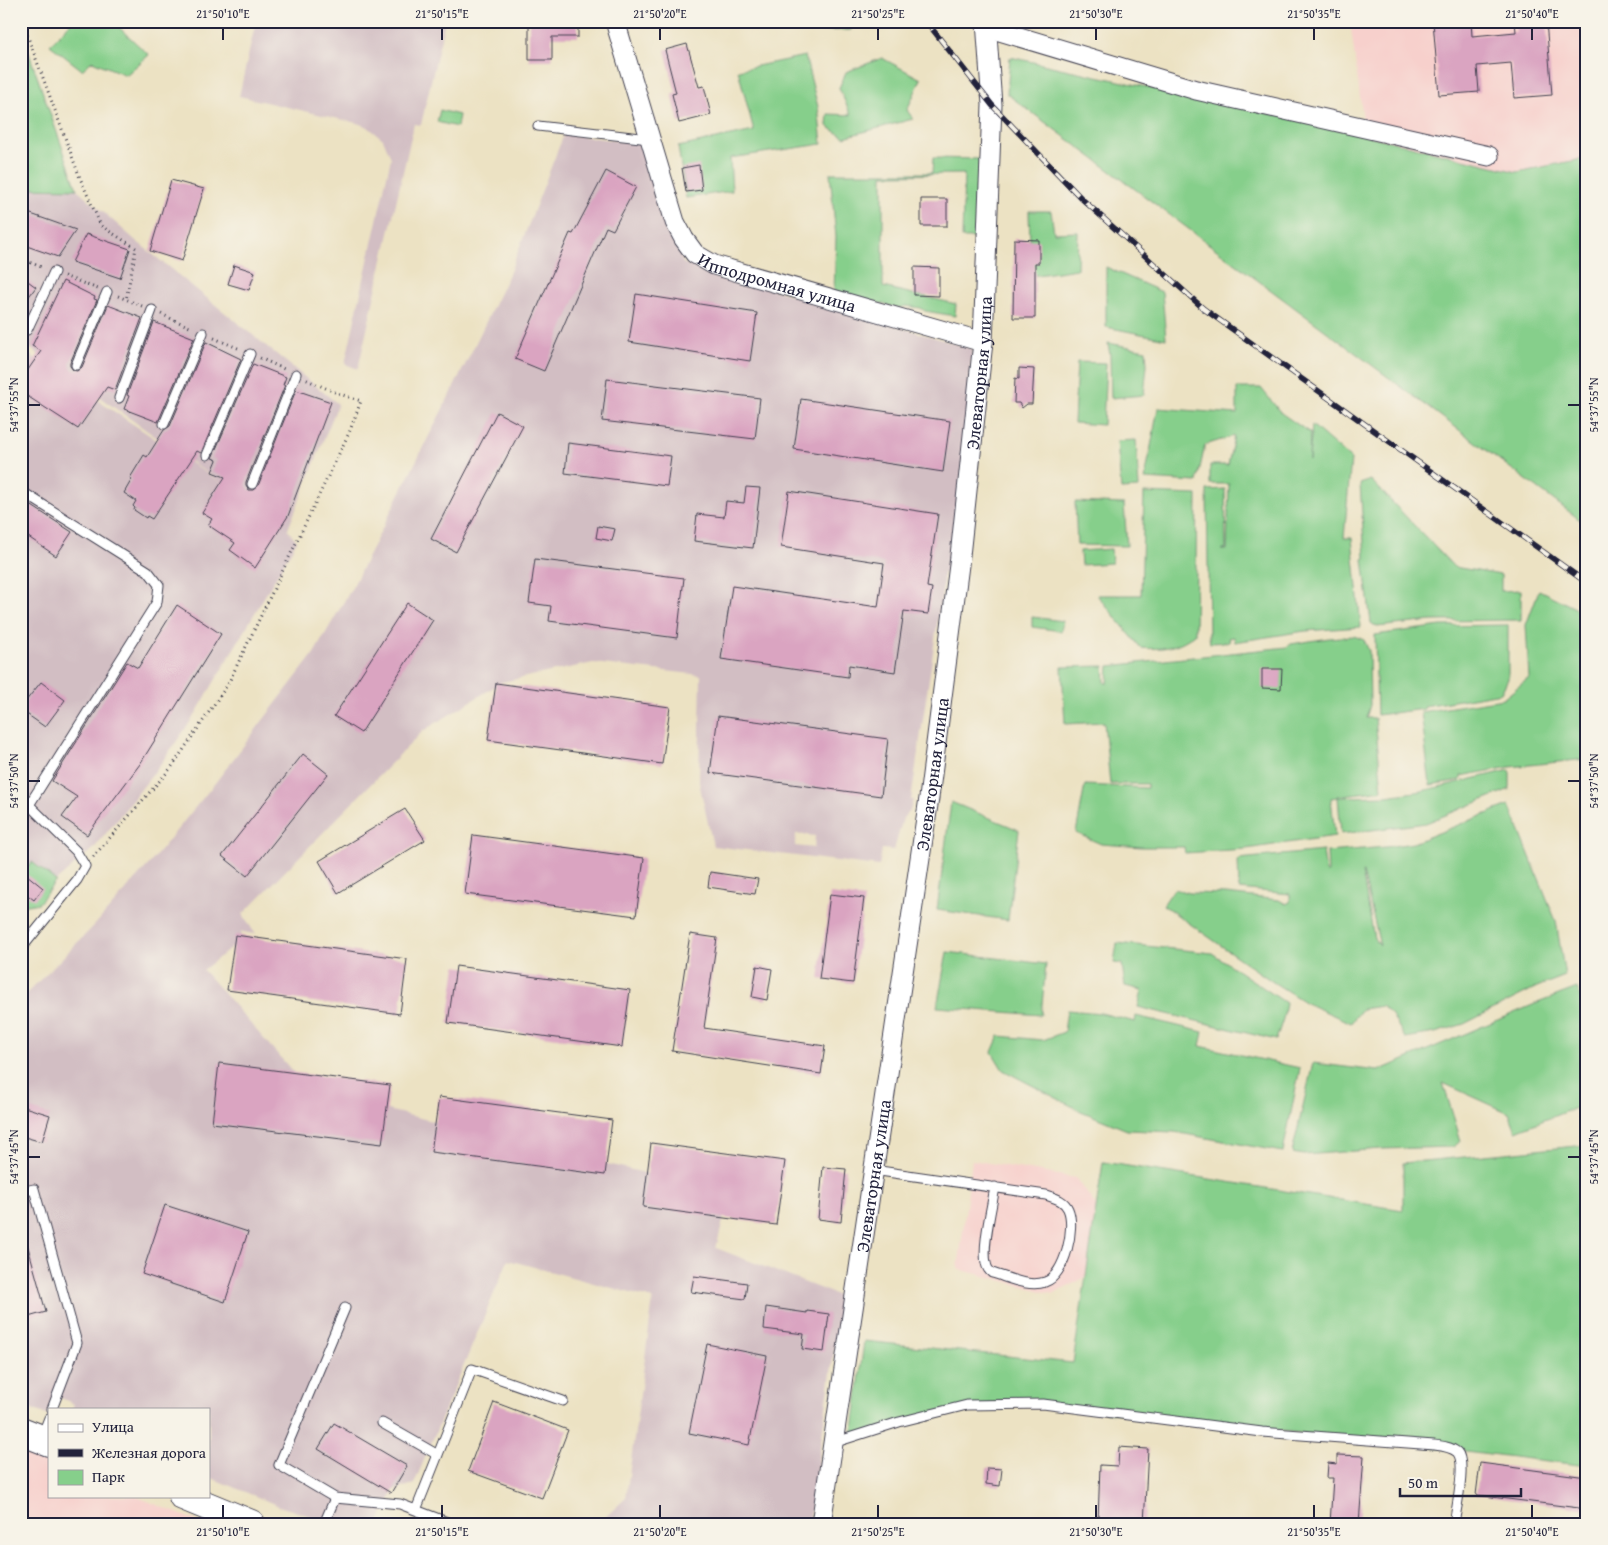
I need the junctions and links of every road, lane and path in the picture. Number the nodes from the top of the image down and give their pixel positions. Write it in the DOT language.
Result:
graph roads {
  1 [pos="22,21"];
  2 [pos="615,21"];
  3 [pos="986,24"];
  4 [pos="538,126"];
  5 [pos="649,139"];
  6 [pos="1489,156"];
  7 [pos="21,260"];
  8 [pos="54,272"];
  9 [pos="107,292"];
  10 [pos="126,300"];
  11 [pos="152,310"];
  12 [pos="27,330"];
  13 [pos="203,333"];
  14 [pos="983,342"];
  15 [pos="250,354"];
  16 [pos="76,365"];
  17 [pos="296,374"];
  18 [pos="119,398"];
  19 [pos="164,424"];
  20 [pos="207,455"];
  21 [pos="252,484"];
  22 [pos="21,491"];
  23 [pos="21,797"];
  24 [pos="29,805"];
  25 [pos="85,866"];
  26 [pos="21,949"];
  27 [pos="873,1170"];
  28 [pos="995,1187"];
  29 [pos="21,1192"];
  30 [pos="345,1308"];
  31 [pos="563,1401"];
  32 [pos="52,1408"];
  33 [pos="382,1422"];
  34 [pos="832,1443"];
  35 [pos="438,1455"];
  36 [pos="188,1498"];
  37 [pos="335,1498"];
  38 [pos="416,1510"];
  39 [pos="251,1524"];
  40 [pos="324,1524"];
  41 [pos="452,1524"];
  42 [pos="821,1524"];
  43 [pos="1454,1524"];
  1 -- 10 [label="path"];
  2 -- 5 [label="street, Ипподромная улица"];
  3 -- 6 [label="street"];
  3 -- 14 [label="street, Элеваторная улица"];
  4 -- 5 [label="lane"];
  5 -- 14 [label="street, Ипподромная улица"];
  7 -- 8 [label="path"];
  8 -- 9 [label="path"];
  8 -- 12 [label="lane"];
  9 -- 10 [label="path"];
  9 -- 16 [label="lane"];
  10 -- 11 [label="path"];
  11 -- 13 [label="path"];
  11 -- 18 [label="lane"];
  13 -- 15 [label="path"];
  13 -- 19 [label="lane"];
  14 -- 27 [label="street, Элеваторная улица"];
  15 -- 17 [label="path"];
  15 -- 20 [label="lane"];
  17 -- 21 [label="lane"];
  17 -- 25 [label="path"];
  22 -- 24 [label="lane"];
  23 -- 24 [label="lane"];
  24 -- 25 [label="lane"];
  25 -- 26 [label="lane"];
  27 -- 28 [label="lane"];
  27 -- 34 [label="street, Элеваторная улица"];
  28 -- 28 [label="lane"];
  29 -- 32 [label="lane"];
  30 -- 37 [label="lane"];
  31 -- 35 [label="lane"];
  33 -- 35 [label="lane"];
  34 -- 42 [label="street, Элеваторная улица"];
  34 -- 43 [label="lane"];
  35 -- 38 [label="lane"];
  36 -- 39 [label="highway"];
  37 -- 38 [label="lane"];
  37 -- 40 [label="lane"];
  38 -- 41 [label="lane"];
}
